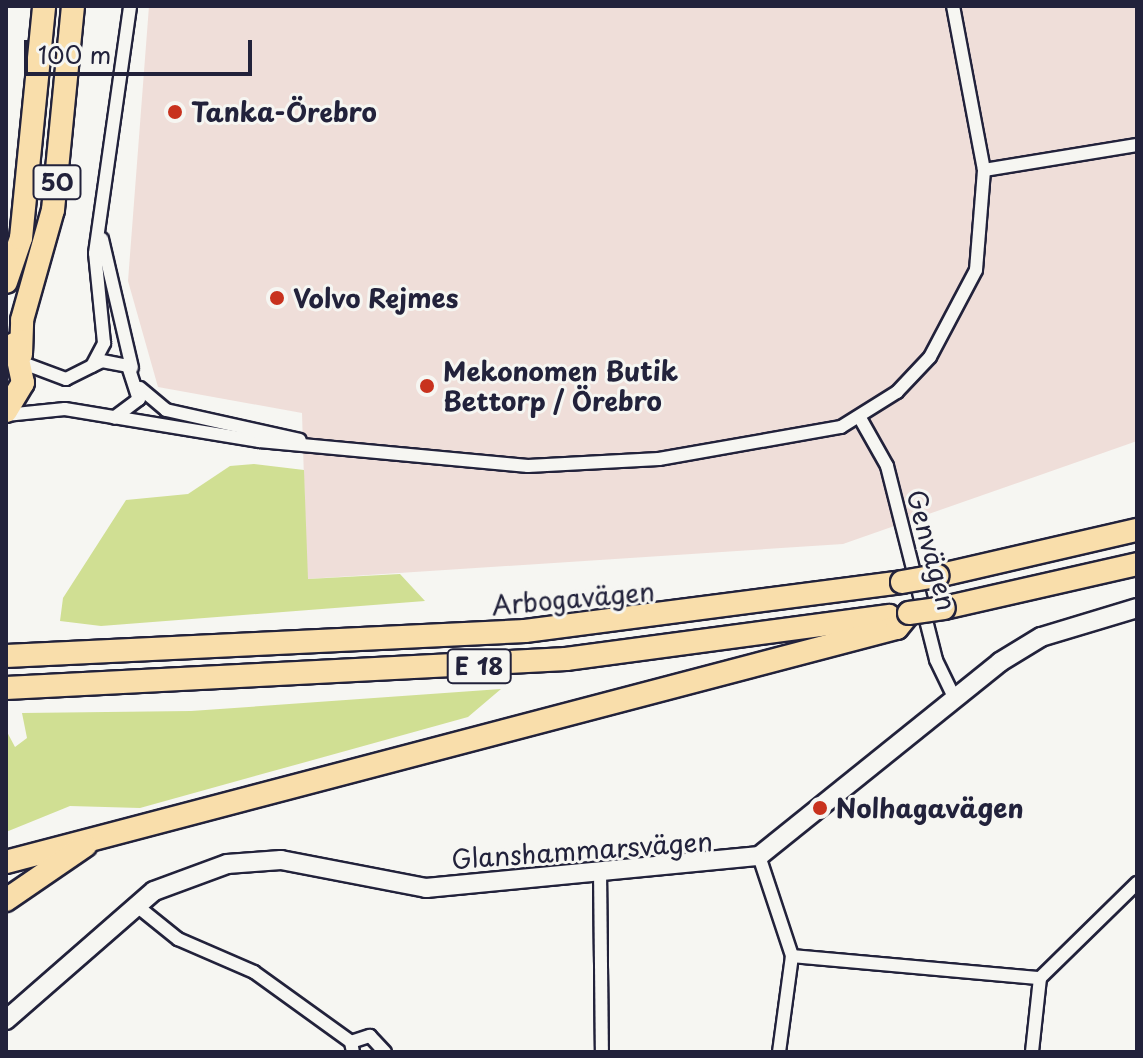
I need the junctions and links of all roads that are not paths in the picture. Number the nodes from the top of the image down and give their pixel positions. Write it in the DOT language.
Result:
graph roads {
  1 [pos="44,6"];
  2 [pos="73,6"];
  3 [pos="130,6"];
  4 [pos="953,6"];
  5 [pos="33,123"];
  6 [pos="1137,145"];
  7 [pos="984,170"];
  8 [pos="101,236"];
  9 [pos="6,246"];
  10 [pos="6,282"];
  11 [pos="6,334"];
  12 [pos="22,359"];
  13 [pos="92,366"];
  14 [pos="132,368"];
  15 [pos="140,388"];
  16 [pos="6,413"];
  17 [pos="860,418"];
  18 [pos="110,419"];
  19 [pos="300,440"];
  20 [pos="1137,530"];
  21 [pos="1137,564"];
  22 [pos="1137,608"];
  23 [pos="909,613"];
  24 [pos="6,643"];
  25 [pos="96,652"];
  26 [pos="6,656"];
  27 [pos="6,688"];
  28 [pos="954,697"];
  29 [pos="91,839"];
  30 [pos="759,856"];
  31 [pos="6,862"];
  32 [pos="600,870"];
  33 [pos="1137,883"];
  34 [pos="6,900"];
  35 [pos="137,906"];
  36 [pos="792,956"];
  37 [pos="1040,978"];
  38 [pos="6,1020"];
  39 [pos="352,1047"];
  40 [pos="385,1052"];
  41 [pos="602,1052"];
  42 [pos="779,1052"];
  43 [pos="1032,1052"];
  1 -- 5 [label="highway, 50"];
  2 -- 12 [label="highway, 50"];
  3 -- 8 [label="street"];
  4 -- 7 [label="street"];
  5 -- 9 [label="highway, 50"];
  5 -- 10 [label="highway"];
  6 -- 7 [label="street"];
  7 -- 17 [label="street"];
  8 -- 13 [label="street"];
  8 -- 14 [label="street"];
  11 -- 12 [label="highway"];
  12 -- 13 [label="street"];
  12 -- 16 [label="highway"];
  13 -- 14 [label="street"];
  14 -- 15 [label="street"];
  15 -- 18 [label="street"];
  15 -- 19 [label="street"];
  16 -- 18 [label="street"];
  17 -- 19 [label="street"];
  17 -- 28 [label="street, Genvägen"];
  18 -- 19 [label="street"];
  20 -- 25 [label="highway, Arbogavägen / E 18, bridge"];
  21 -- 23 [label="highway, E 18, bridge"];
  22 -- 28 [label="street"];
  23 -- 27 [label="highway, E 18"];
  23 -- 29 [label="highway, E 18"];
  24 -- 25 [label="highway, E 18"];
  25 -- 26 [label="highway, Arbogavägen / E 18"];
  28 -- 30 [label="street"];
  29 -- 31 [label="highway, E 18"];
  29 -- 34 [label="highway, E 18"];
  30 -- 32 [label="street, Glanshammarsvägen"];
  30 -- 36 [label="street"];
  32 -- 35 [label="street, Glanshammarsvägen"];
  32 -- 41 [label="street"];
  33 -- 37 [label="street"];
  35 -- 38 [label="street, Glanshammarsvägen"];
  35 -- 39 [label="street"];
  36 -- 37 [label="street"];
  36 -- 42 [label="street"];
  37 -- 43 [label="street"];
  39 -- 40 [label="street"];
}
